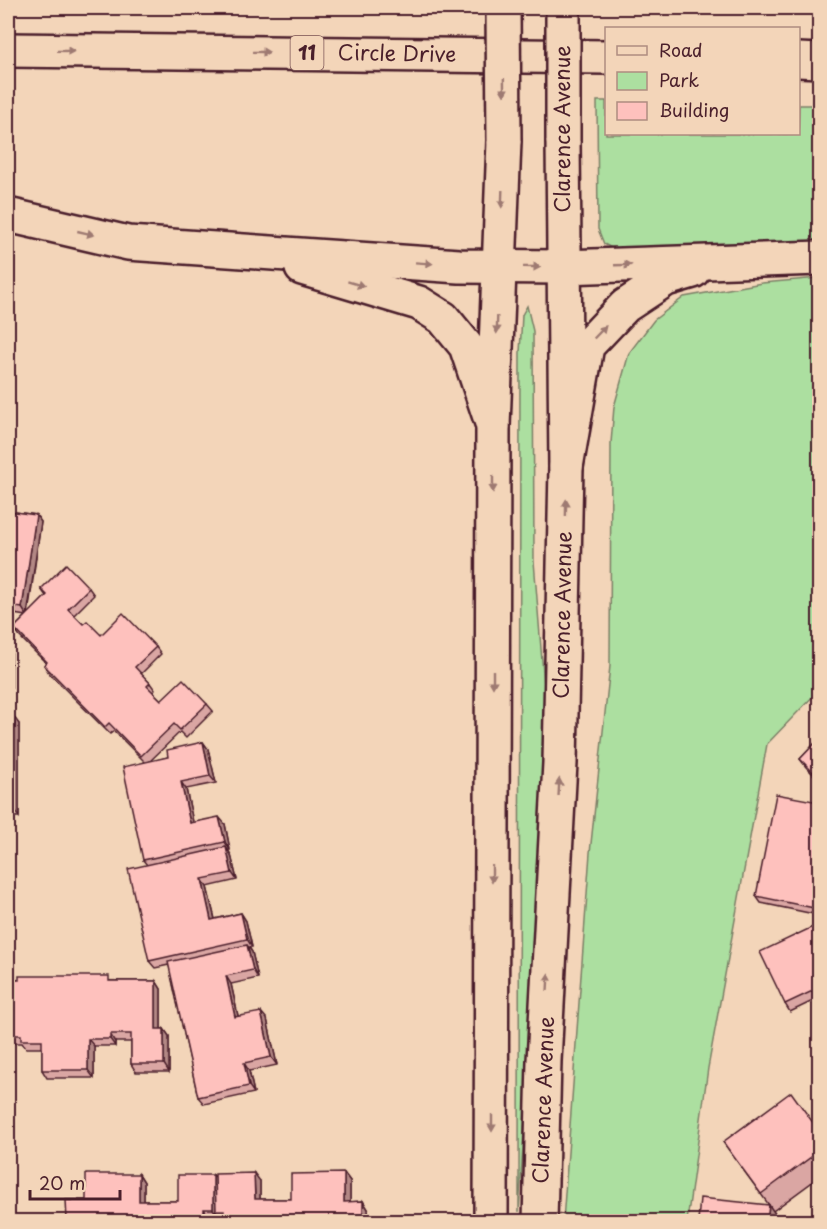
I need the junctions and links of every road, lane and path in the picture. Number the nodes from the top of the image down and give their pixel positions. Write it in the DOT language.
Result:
graph roads {
  1 [pos="503,8"];
  2 [pos="563,8"];
  3 [pos="8,50"];
  4 [pos="605,57"];
  5 [pos="800,60"];
  6 [pos="819,61"];
  7 [pos="8,214"];
  8 [pos="240,249"];
  9 [pos="819,259"];
  10 [pos="500,266"];
  11 [pos="564,267"];
  12 [pos="493,426"];
  13 [pos="566,467"];
  14 [pos="491,1221"];
  15 [pos="540,1221"];
  1 -- 10 [label="main road, one-way, bridge"];
  2 -- 11 [label="main road, Clarence Avenue, bridge"];
  3 -- 4 [label="main road, Circle Drive / 11, one-way"];
  5 -- 6 [label="main road"];
  7 -- 8 [label="main road, one-way"];
  8 -- 10 [label="main road, one-way"];
  8 -- 12 [label="main road, one-way"];
  11 -- 9 [label="main road, one-way"];
  13 -- 9 [label="main road, one-way"];
  10 -- 11 [label="main road, one-way"];
  10 -- 12 [label="main road, one-way"];
  11 -- 13 [label="main road, Clarence Avenue"];
  12 -- 14 [label="main road, one-way"];
  15 -- 13 [label="main road, Clarence Avenue, one-way"];
}
